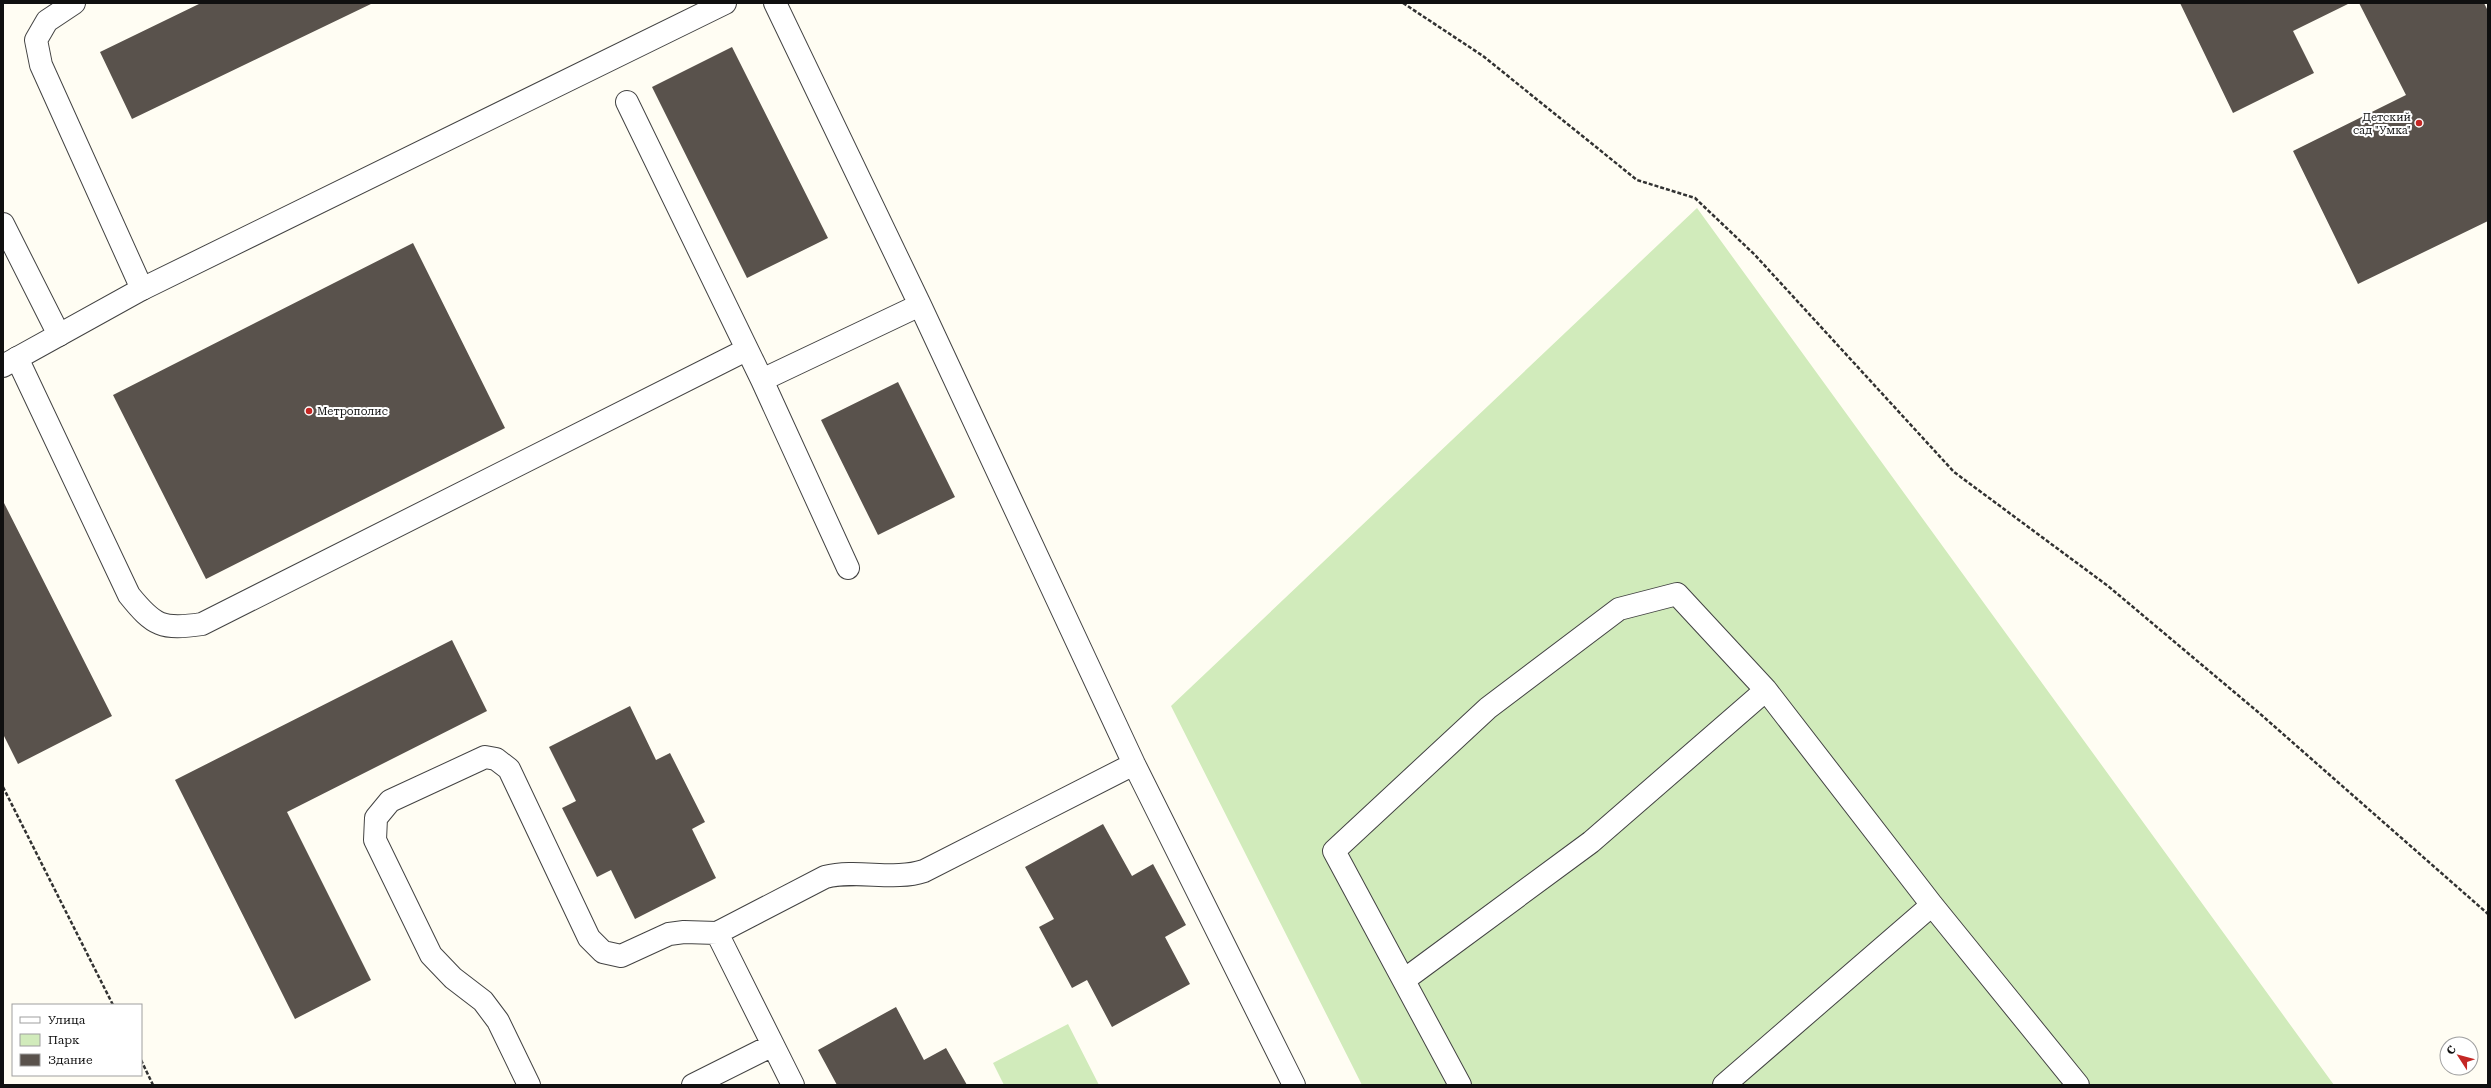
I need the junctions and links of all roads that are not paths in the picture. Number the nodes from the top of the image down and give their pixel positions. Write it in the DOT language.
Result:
graph roads {
  1 [pos="74,3"];
  2 [pos="725,3"];
  3 [pos="775,3"];
  4 [pos="627,102"];
  5 [pos="3,224"];
  6 [pos="142,289"];
  7 [pos="920,305"];
  8 [pos="59,335"];
  9 [pos="746,350"];
  10 [pos="10,362"];
  11 [pos="762,380"];
  12 [pos="848,568"];
  13 [pos="1766,690"];
  14 [pos="1134,764"];
  15 [pos="1932,905"];
  16 [pos="717,933"];
  17 [pos="1404,980"];
  18 [pos="773,1045"];
  19 [pos="529,1085"];
  20 [pos="693,1085"];
  21 [pos="793,1085"];
  22 [pos="1294,1085"];
  23 [pos="1460,1085"];
  24 [pos="1724,1085"];
  25 [pos="2078,1085"];
  1 -- 6 [label="street"];
  2 -- 6 [label="street"];
  3 -- 7 [label="street"];
  4 -- 9 [label="street"];
  5 -- 8 [label="street"];
  6 -- 8 [label="street"];
  7 -- 11 [label="street"];
  7 -- 14 [label="street"];
  8 -- 10 [label="street"];
  9 -- 10 [label="street"];
  9 -- 11 [label="street"];
  11 -- 12 [label="street"];
  13 -- 15 [label="street"];
  13 -- 17 [label="street"];
  13 -- 17 [label="street"];
  14 -- 16 [label="street"];
  14 -- 22 [label="street"];
  15 -- 24 [label="street"];
  15 -- 25 [label="street"];
  16 -- 18 [label="street"];
  16 -- 19 [label="street"];
  17 -- 23 [label="street"];
  18 -- 20 [label="street"];
  18 -- 21 [label="street"];
}
